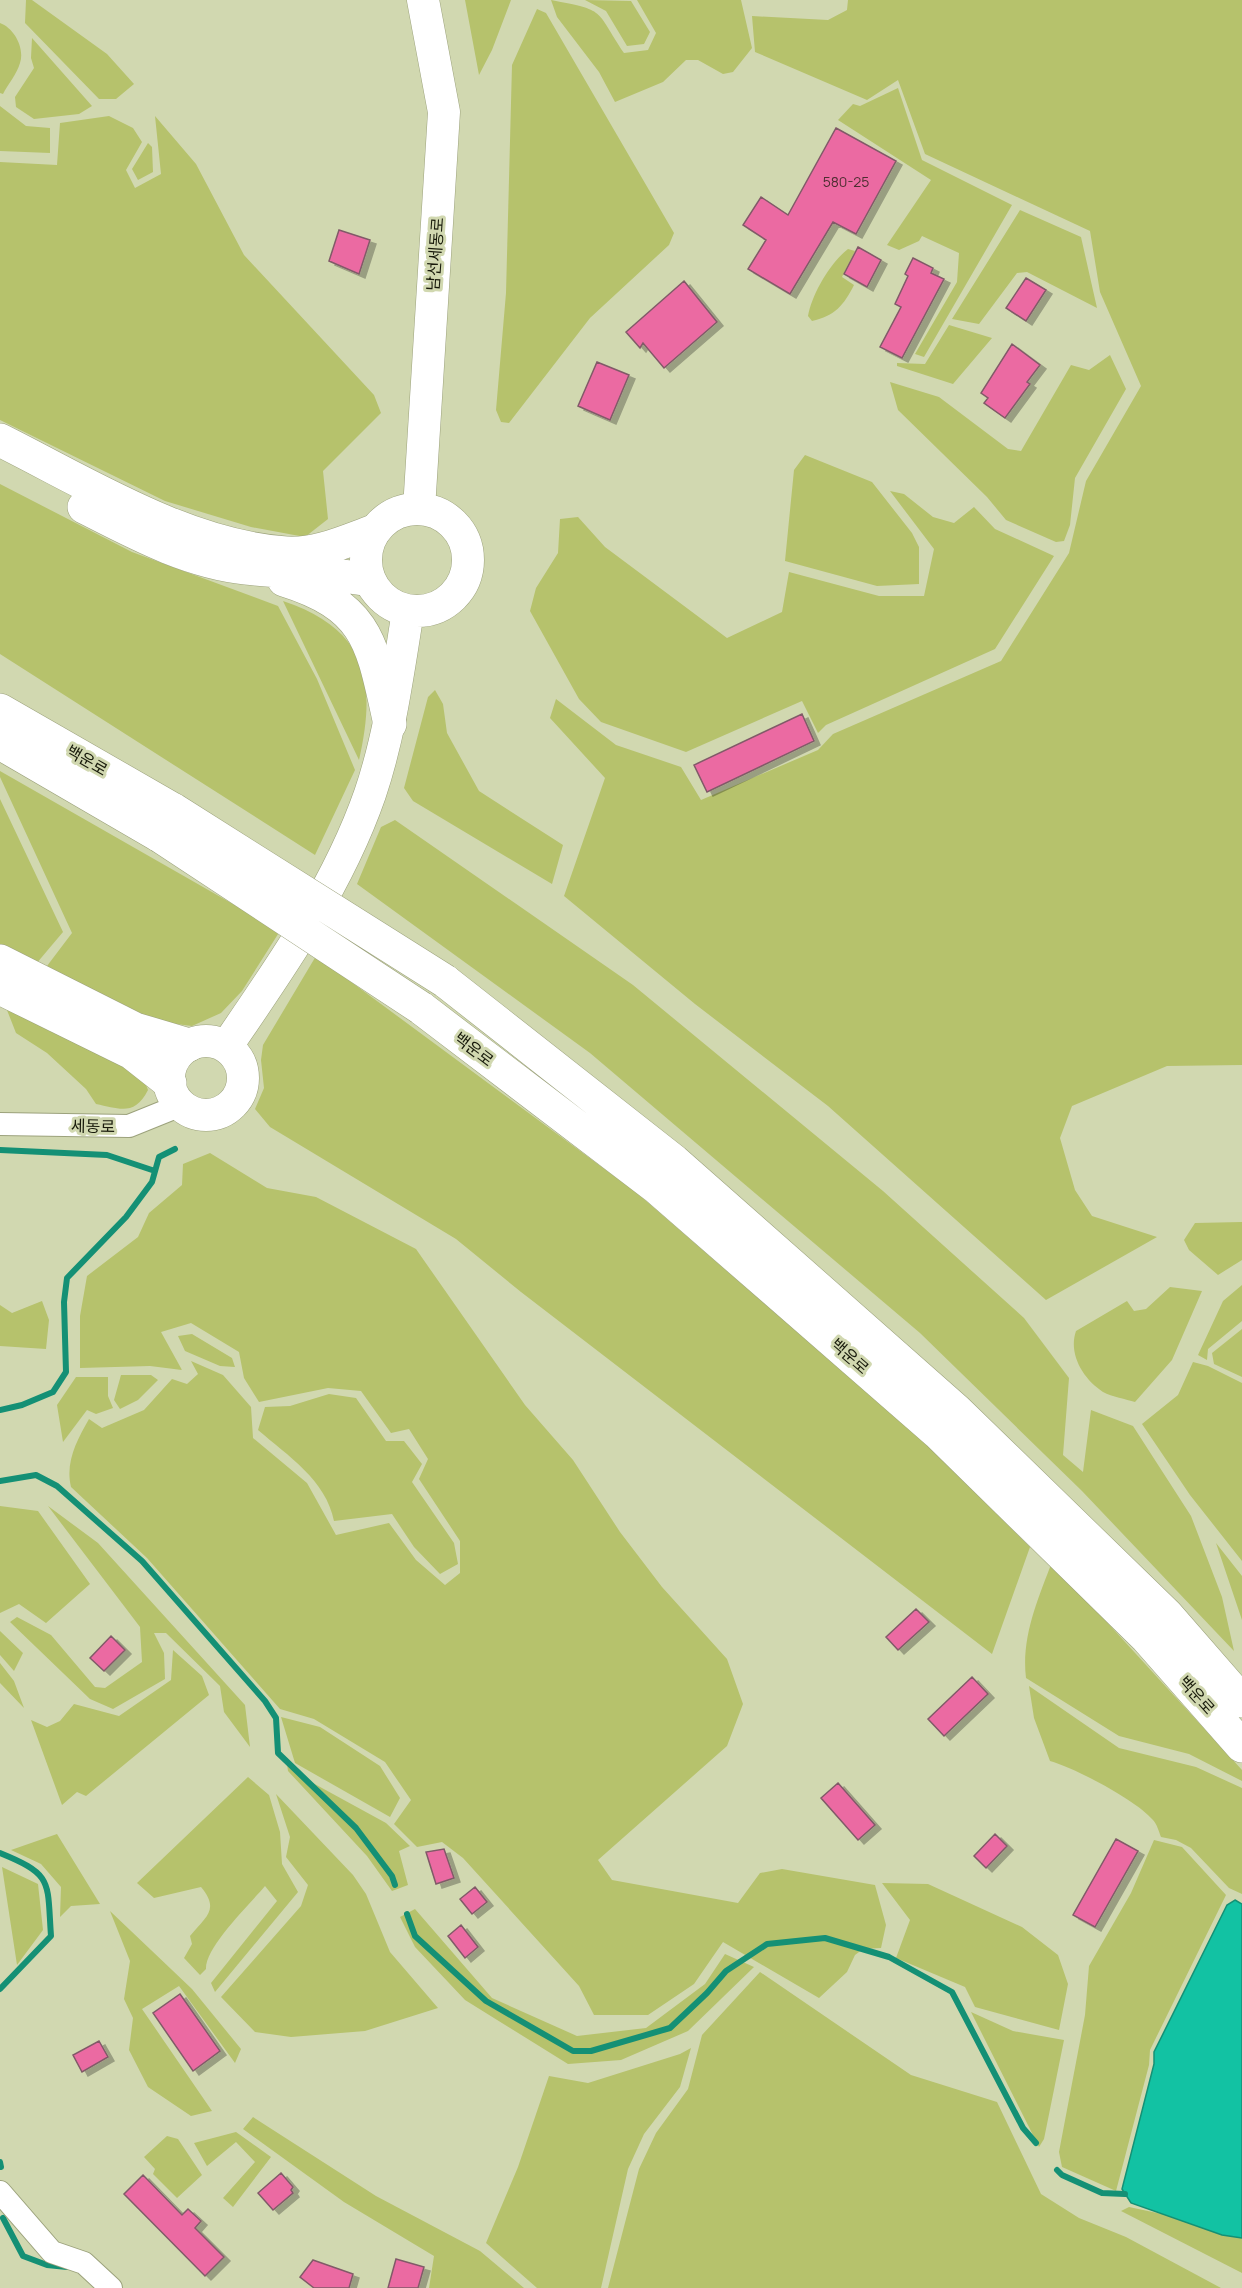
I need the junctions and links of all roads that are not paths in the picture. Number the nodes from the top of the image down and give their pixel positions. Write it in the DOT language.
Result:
graph roads {
  1 [pos="423,0"];
  2 [pos="0,440"];
  3 [pos="0,463"];
  4 [pos="419,509"];
  5 [pos="374,531"];
  6 [pos="245,568"];
  7 [pos="369,580"];
  8 [pos="408,611"];
  9 [pos="0,687"];
  10 [pos="0,710"];
  11 [pos="390,724"];
  12 [pos="0,743"];
  13 [pos="58,743"];
  14 [pos="167,823"];
  15 [pos="0,961"];
  16 [pos="0,988"];
  17 [pos="189,1045"];
  18 [pos="226,1047"];
  19 [pos="176,1094"];
  20 [pos="0,1124"];
  21 [pos="1242,1701"];
  22 [pos="1242,1746"];
  23 [pos="0,2192"];
  24 [pos="111,2288"];
  1 -- 4 [label="street, 남선세동로"];
  2 -- 5 [label="highway"];
  3 -- 6 [label="highway"];
  4 -- 5 [label="street"];
  4 -- 8 [label="street"];
  5 -- 7 [label="street"];
  6 -- 7 [label="highway"];
  6 -- 11 [label="highway"];
  7 -- 8 [label="street"];
  8 -- 11 [label="street"];
  9 -- 13 [label="highway"];
  10 -- 13 [label="highway, 백운로"];
  11 -- 18 [label="street"];
  12 -- 14 [label="highway, 백운로"];
  13 -- 14 [label="highway, 백운로"];
  14 -- 21 [label="highway, 백운로, bridge"];
  14 -- 22 [label="highway, 백운로, bridge"];
  15 -- 17 [label="highway"];
  16 -- 19 [label="highway"];
  17 -- 18 [label="street"];
  17 -- 19 [label="street"];
  18 -- 19 [label="street"];
  19 -- 20 [label="street, 세동로"];
  23 -- 24 [label="street"];
}
